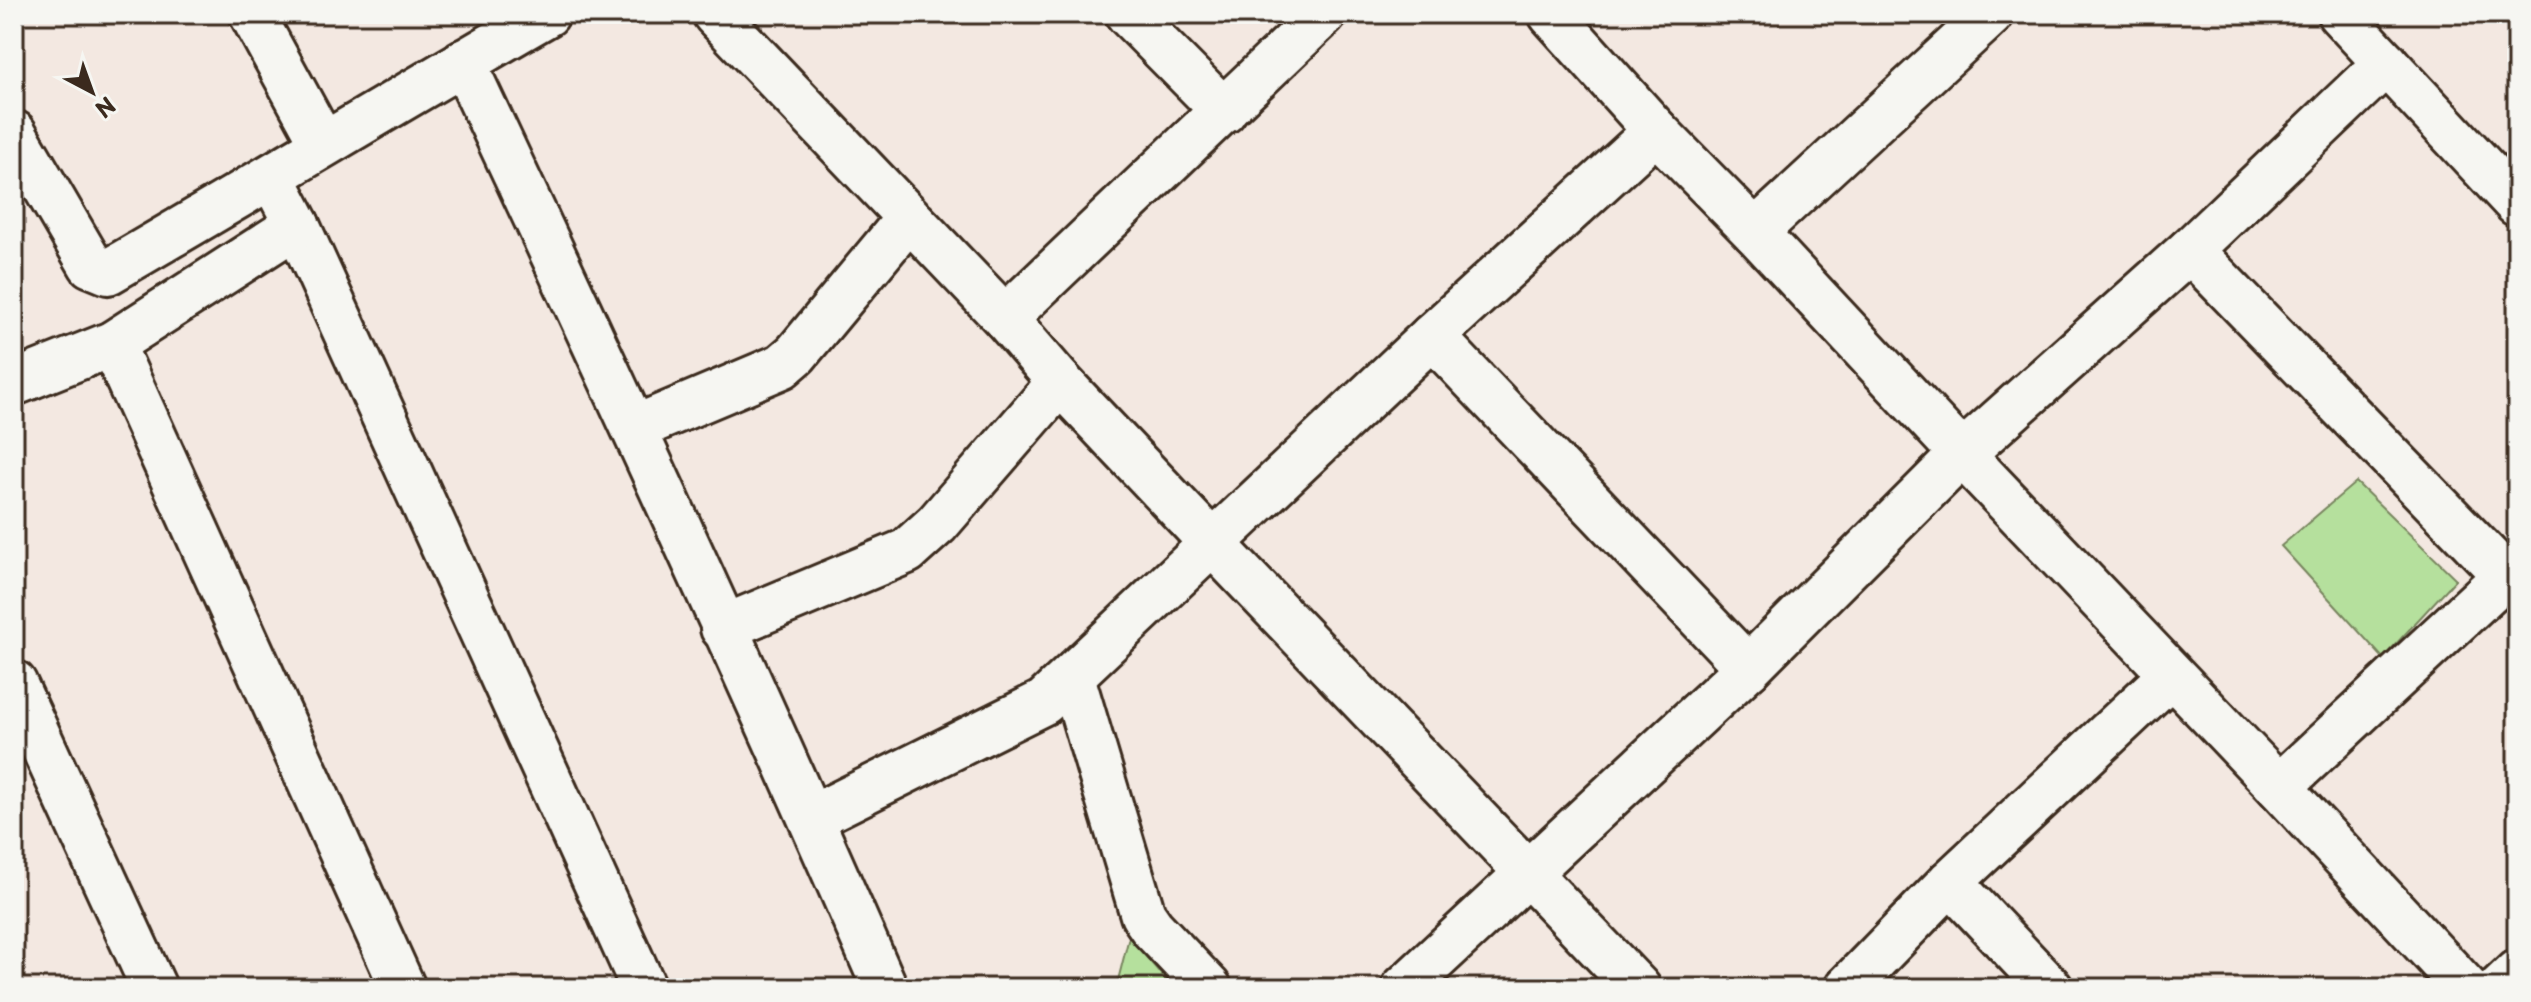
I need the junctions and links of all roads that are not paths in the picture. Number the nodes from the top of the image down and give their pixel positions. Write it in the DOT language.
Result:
graph roads {
  1 [pos="252,14"];
  2 [pos="547,14"];
  3 [pos="715,14"];
  4 [pos="1128,14"];
  5 [pos="1324,14"];
  6 [pos="1551,14"];
  7 [pos="1991,14"];
  8 [pos="2340,14"];
  9 [pos="463,62"];
  10 [pos="2386,63"];
  11 [pos="1224,111"];
  12 [pos="1656,131"];
  13 [pos="14,133"];
  14 [pos="323,144"];
  15 [pos="272,177"];
  16 [pos="2517,204"];
  17 [pos="908,219"];
  18 [pos="297,225"];
  19 [pos="1755,232"];
  20 [pos="2190,250"];
  21 [pos="1005,318"];
  22 [pos="1432,336"];
  23 [pos="112,344"];
  24 [pos="1060,382"];
  25 [pos="14,383"];
  26 [pos="635,428"];
  27 [pos="1962,454"];
  28 [pos="1212,543"];
  29 [pos="2511,570"];
  30 [pos="723,628"];
  31 [pos="1748,668"];
  32 [pos="2171,675"];
  33 [pos="1072,677"];
  34 [pos="14,683"];
  35 [pos="2279,787"];
  36 [pos="811,818"];
  37 [pos="1529,873"];
  38 [pos="1950,882"];
  39 [pos="2517,972"];
  40 [pos="154,988"];
  41 [pos="403,988"];
  42 [pos="644,988"];
  43 [pos="885,988"];
  44 [pos="1209,988"];
  45 [pos="1404,988"];
  46 [pos="1638,988"];
  47 [pos="1847,988"];
  48 [pos="2050,988"];
  49 [pos="2466,988"];
  50 [pos="2500,988"];
  1 -- 14 [label="street"];
  2 -- 9 [label="street"];
  3 -- 17 [label="street"];
  4 -- 11 [label="street"];
  5 -- 11 [label="street"];
  6 -- 12 [label="street"];
  7 -- 19 [label="street"];
  8 -- 10 [label="street"];
  9 -- 14 [label="street"];
  9 -- 26 [label="street"];
  10 -- 16 [label="street"];
  10 -- 20 [label="street"];
  11 -- 21 [label="street"];
  12 -- 19 [label="street"];
  12 -- 22 [label="street"];
  13 -- 15 [label="street"];
  14 -- 15 [label="street"];
  15 -- 18 [label="street"];
  17 -- 21 [label="street"];
  17 -- 26 [label="street"];
  18 -- 23 [label="street"];
  18 -- 42 [label="street"];
  19 -- 27 [label="street"];
  20 -- 27 [label="street"];
  20 -- 29 [label="street"];
  21 -- 24 [label="street"];
  22 -- 28 [label="street"];
  22 -- 31 [label="street"];
  23 -- 25 [label="street"];
  23 -- 41 [label="street"];
  24 -- 28 [label="street"];
  24 -- 30 [label="street"];
  26 -- 30 [label="street"];
  27 -- 31 [label="street"];
  27 -- 32 [label="street"];
  28 -- 33 [label="street"];
  28 -- 37 [label="street"];
  29 -- 35 [label="street"];
  30 -- 36 [label="street"];
  31 -- 37 [label="street"];
  32 -- 35 [label="street"];
  32 -- 38 [label="street"];
  33 -- 36 [label="street"];
  33 -- 44 [label="street"];
  34 -- 40 [label="street"];
  35 -- 49 [label="street"];
  36 -- 43 [label="street"];
  37 -- 45 [label="street"];
  37 -- 46 [label="street"];
  38 -- 47 [label="street"];
  38 -- 48 [label="street"];
  39 -- 50 [label="street"];
}
